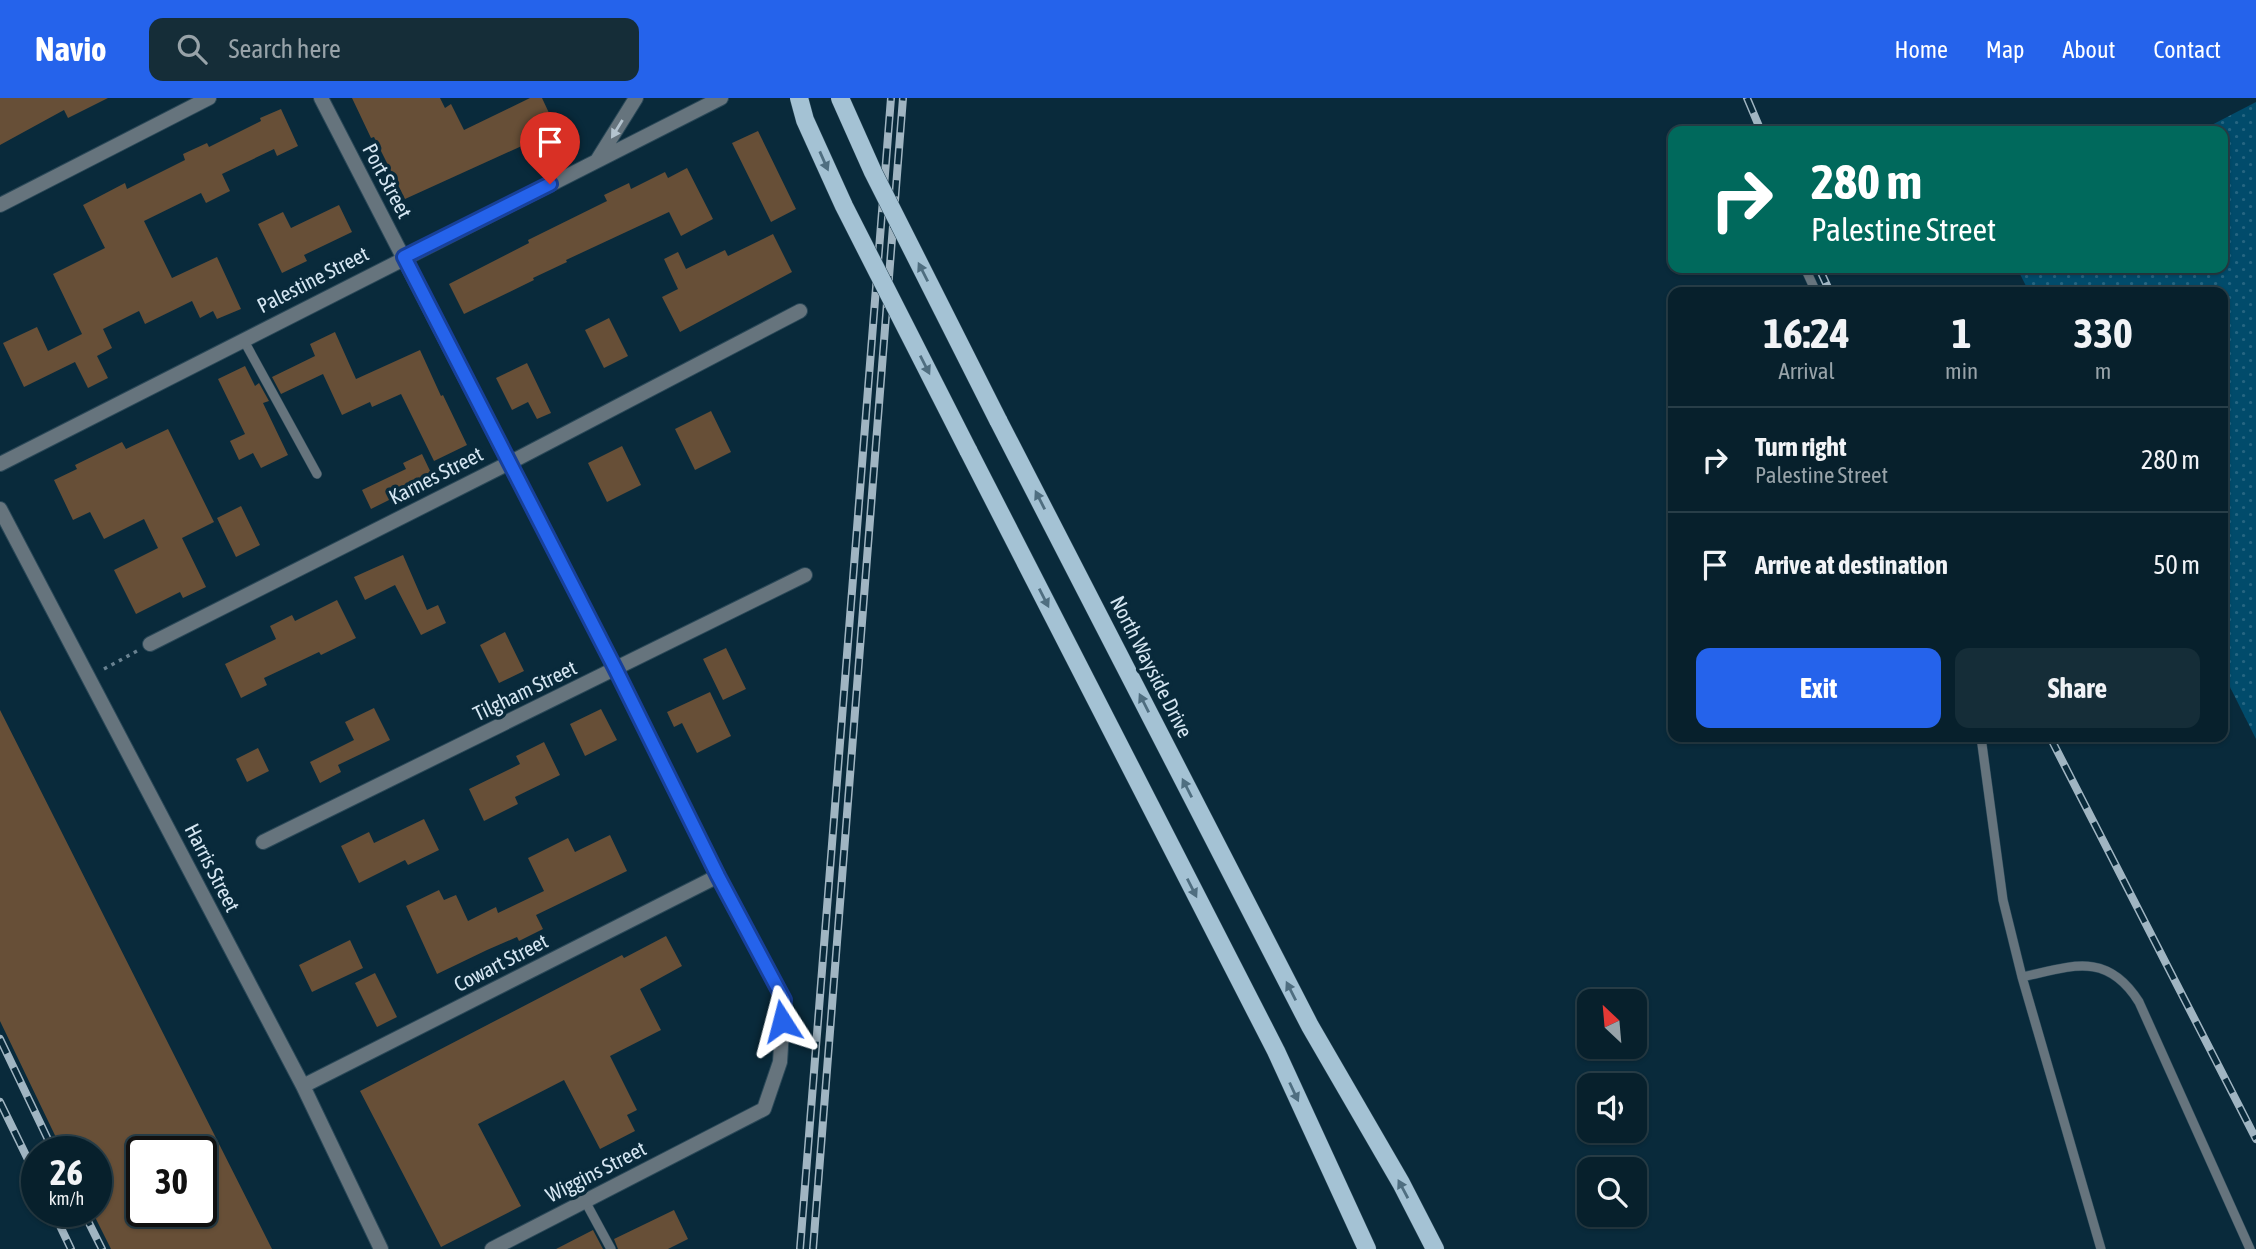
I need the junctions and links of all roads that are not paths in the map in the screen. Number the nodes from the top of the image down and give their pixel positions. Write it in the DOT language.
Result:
graph roads {
  1 [pos="209,98"];
  2 [pos="321,98"];
  3 [pos="636,98"];
  4 [pos="721,98"];
  5 [pos="799,98"];
  6 [pos="840,98"];
  7 [pos="598,159"];
  8 [pos="0,205"];
  9 [pos="404,257"];
  10 [pos="800,311"];
  11 [pos="243,340"];
  12 [pos="509,463"];
  13 [pos="0,464"];
  14 [pos="317,474"];
  15 [pos="0,509"];
  16 [pos="804,575"];
  17 [pos="150,644"];
  18 [pos="616,670"];
  19 [pos="1982,742"];
  20 [pos="263,842"];
  21 [pos="718,876"];
  22 [pos="2022,977"];
  23 [pos="303,1087"];
  24 [pos="719,1132"];
  25 [pos="585,1201"];
  26 [pos="381,1249"];
  27 [pos="492,1249"];
  28 [pos="611,1249"];
  29 [pos="1367,1249"];
  30 [pos="1435,1249"];
  31 [pos="2101,1249"];
  32 [pos="2250,1249"];
  1 -- 8 [label="street"];
  2 -- 9 [label="street, Port Street"];
  3 -- 7 [label="street, one-way"];
  4 -- 7 [label="street, Palestine Street"];
  5 -- 29 [label="main road, one-way, bridge"];
  30 -- 6 [label="main road, North Wayside Drive, one-way, bridge"];
  7 -- 9 [label="street, Palestine Street"];
  9 -- 11 [label="street, Palestine Street"];
  9 -- 12 [label="street, Port Street"];
  10 -- 12 [label="street, Karnes Street"];
  11 -- 13 [label="street, Palestine Street"];
  11 -- 14 [label="lane"];
  12 -- 17 [label="street, Karnes Street"];
  12 -- 18 [label="street, Port Street"];
  15 -- 23 [label="street, Harris Street"];
  16 -- 18 [label="street, Tilgham Street"];
  18 -- 20 [label="street, Tilgham Street"];
  18 -- 21 [label="street, Port Street"];
  19 -- 22 [label="lane"];
  21 -- 23 [label="street, Cowart Street"];
  21 -- 24 [label="street, Port Street"];
  22 -- 31 [label="lane"];
  22 -- 32 [label="lane"];
  23 -- 26 [label="street, Harris Street"];
  24 -- 25 [label="street, Wiggins Street"];
  25 -- 27 [label="street, Wiggins Street"];
  25 -- 28 [label="lane"];
}
